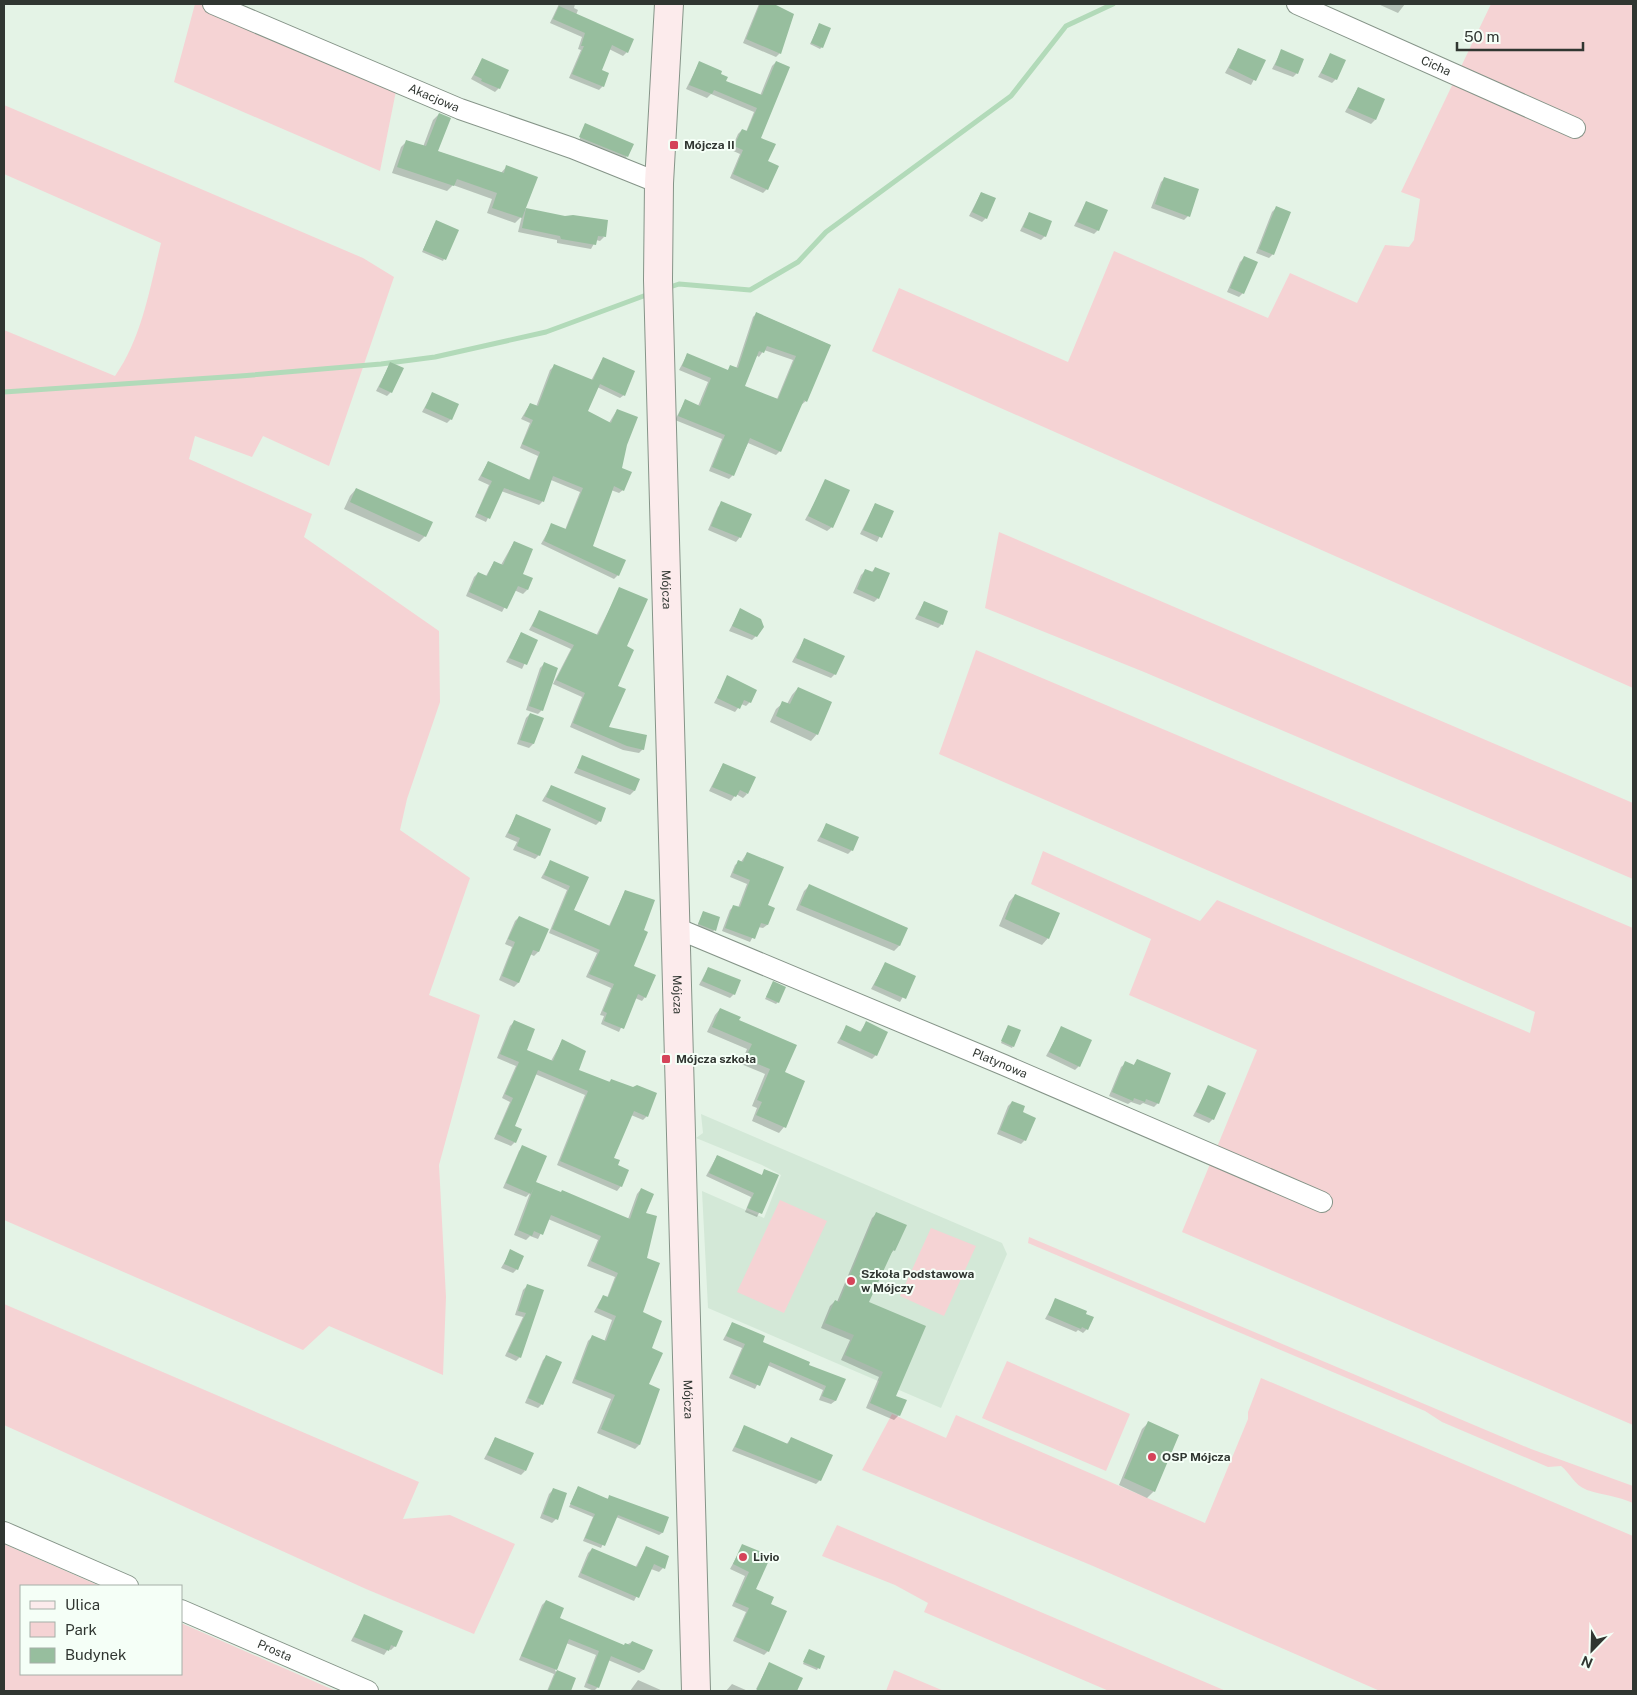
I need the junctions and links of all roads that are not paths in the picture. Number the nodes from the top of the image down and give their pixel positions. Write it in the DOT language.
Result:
graph roads {
  1 [pos="213,4"];
  2 [pos="669,4"];
  3 [pos="1297,4"];
  4 [pos="1575,128"];
  5 [pos="659,183"];
  6 [pos="676,928"];
  7 [pos="1322,1202"];
  8 [pos="4,1532"];
  9 [pos="126,1585"];
  10 [pos="182,1610"];
  11 [pos="368,1691"];
  12 [pos="696,1691"];
  1 -- 5 [label="street, Akacjowa"];
  2 -- 5 [label="street, Mójcza"];
  3 -- 4 [label="street, Cicha"];
  5 -- 6 [label="street, Mójcza"];
  6 -- 7 [label="street, Platynowa"];
  6 -- 12 [label="street, Mójcza"];
  8 -- 9 [label="street"];
  10 -- 11 [label="street, Prosta"];
}
